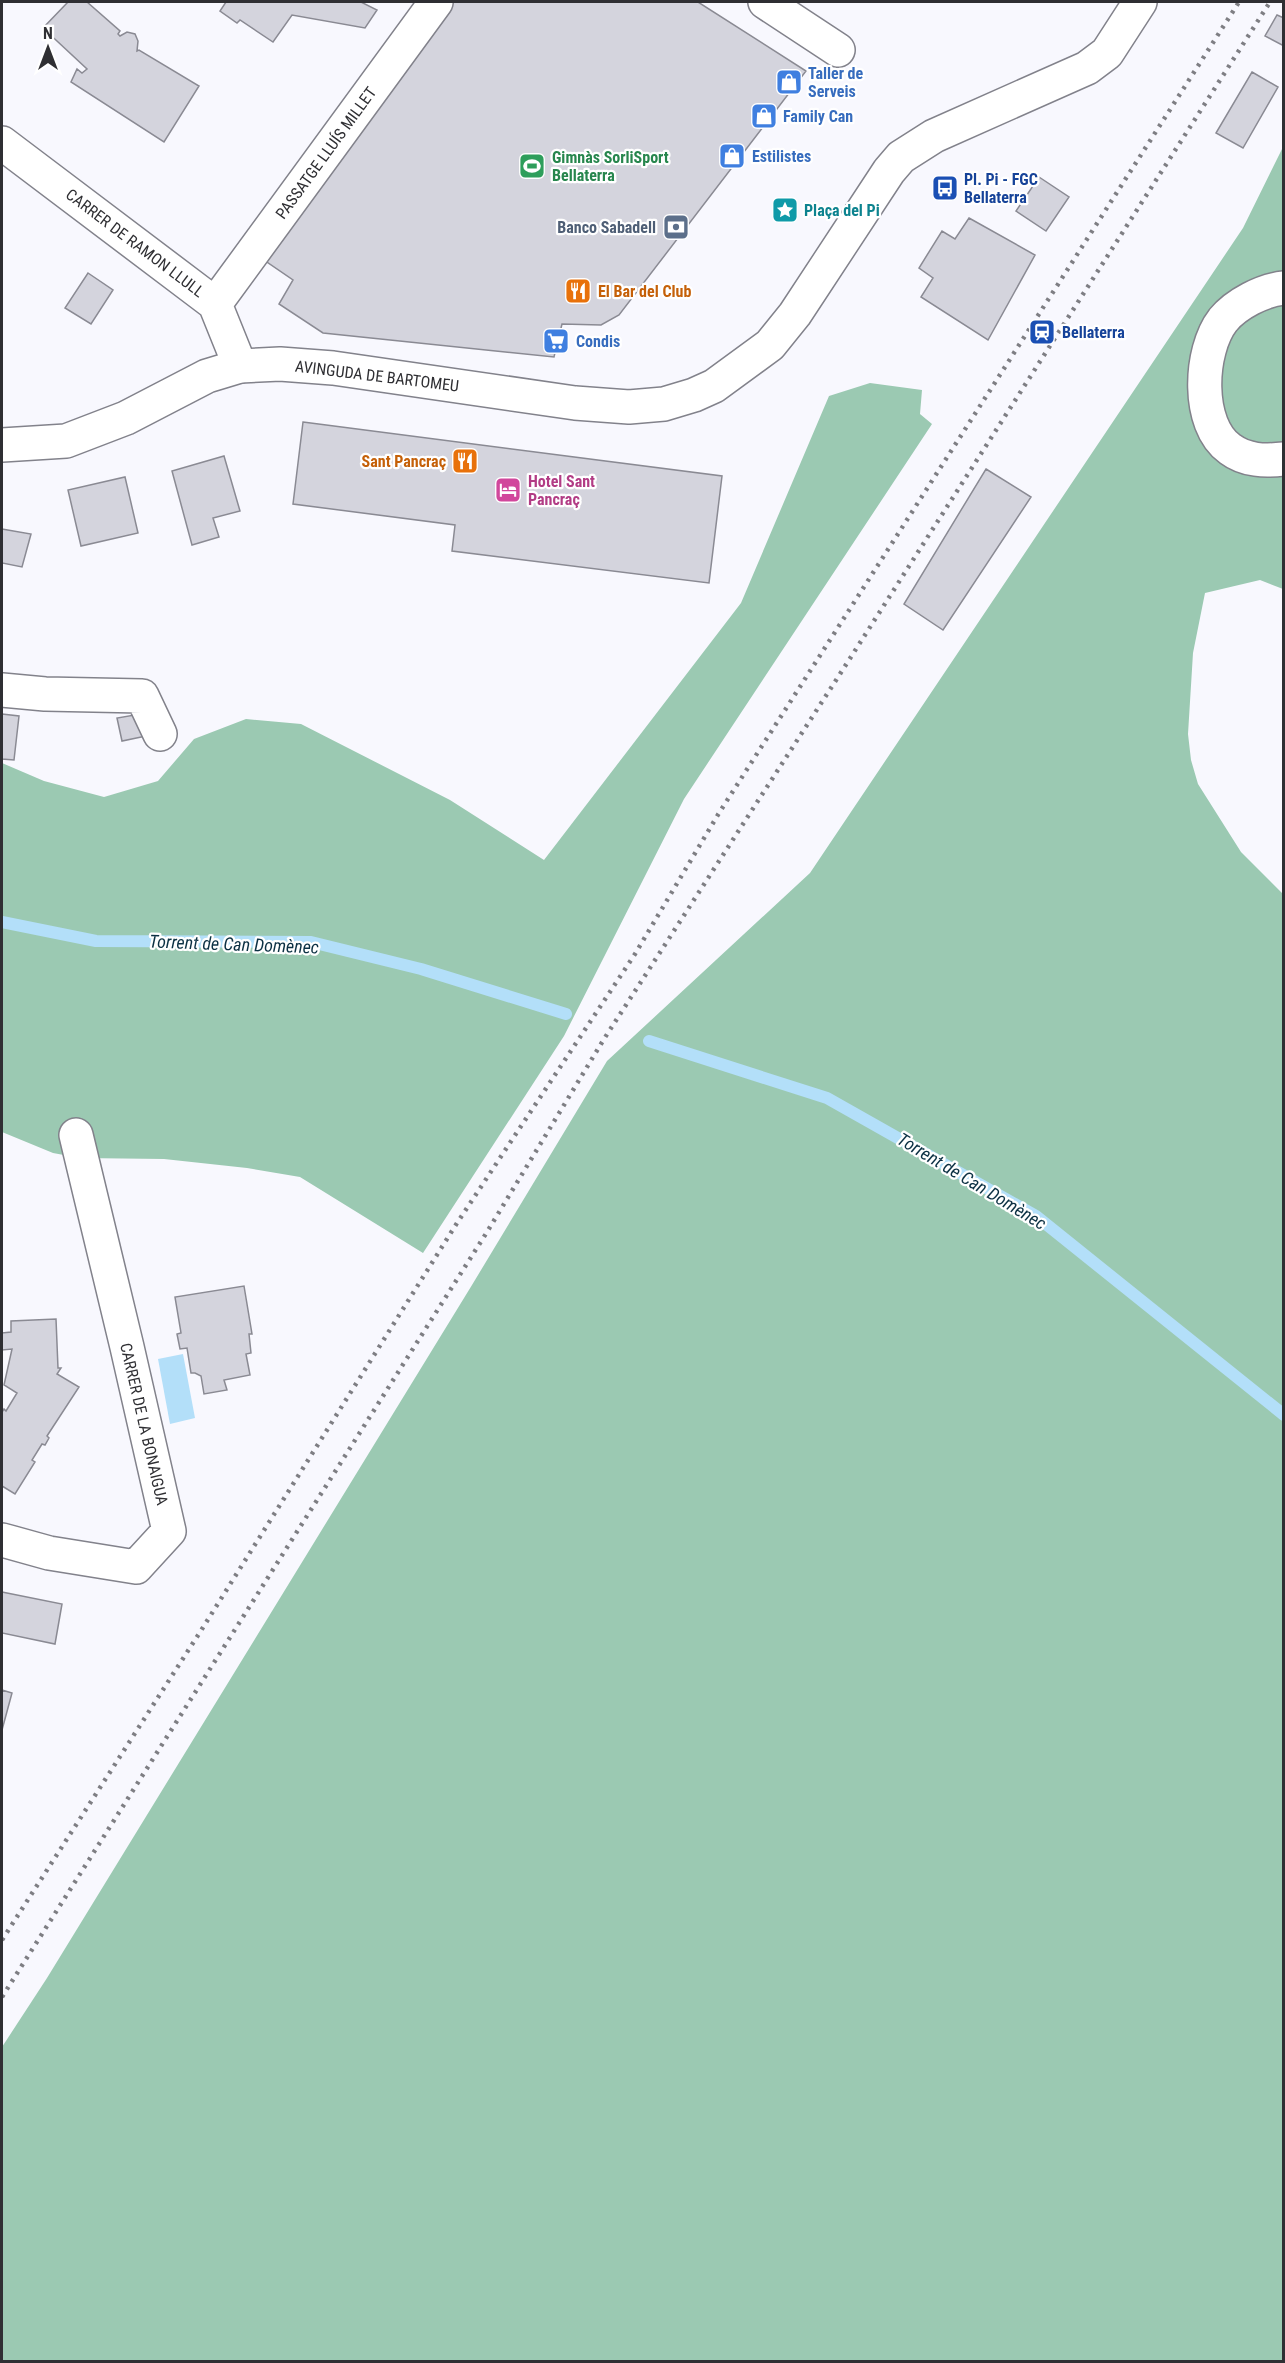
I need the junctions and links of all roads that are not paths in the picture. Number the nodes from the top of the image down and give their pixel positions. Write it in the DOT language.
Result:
graph roads {
  1 [pos="436,2"];
  2 [pos="765,2"];
  3 [pos="1140,2"];
  4 [pos="838,50"];
  5 [pos="2,143"];
  6 [pos="1284,288"];
  7 [pos="215,304"];
  8 [pos="240,366"];
  9 [pos="2,445"];
  10 [pos="1284,459"];
  11 [pos="2,690"];
  12 [pos="160,734"];
  13 [pos="76,1135"];
  14 [pos="2,1540"];
  1 -- 7 [label="street, PASSATGE LLUÍS MILLET"];
  2 -- 4 [label="street"];
  3 -- 8 [label="street, AVINGUDA DE BARTOMEU"];
  5 -- 7 [label="street, CARRER DE RAMON LLULL"];
  6 -- 10 [label="street"];
  7 -- 8 [label="street, CARRER DE RAMON LLULL"];
  8 -- 9 [label="street, AVINGUDA DE BARTOMEU"];
  11 -- 12 [label="street"];
  13 -- 14 [label="street, CARRER DE LA BONAIGUA"];
}
